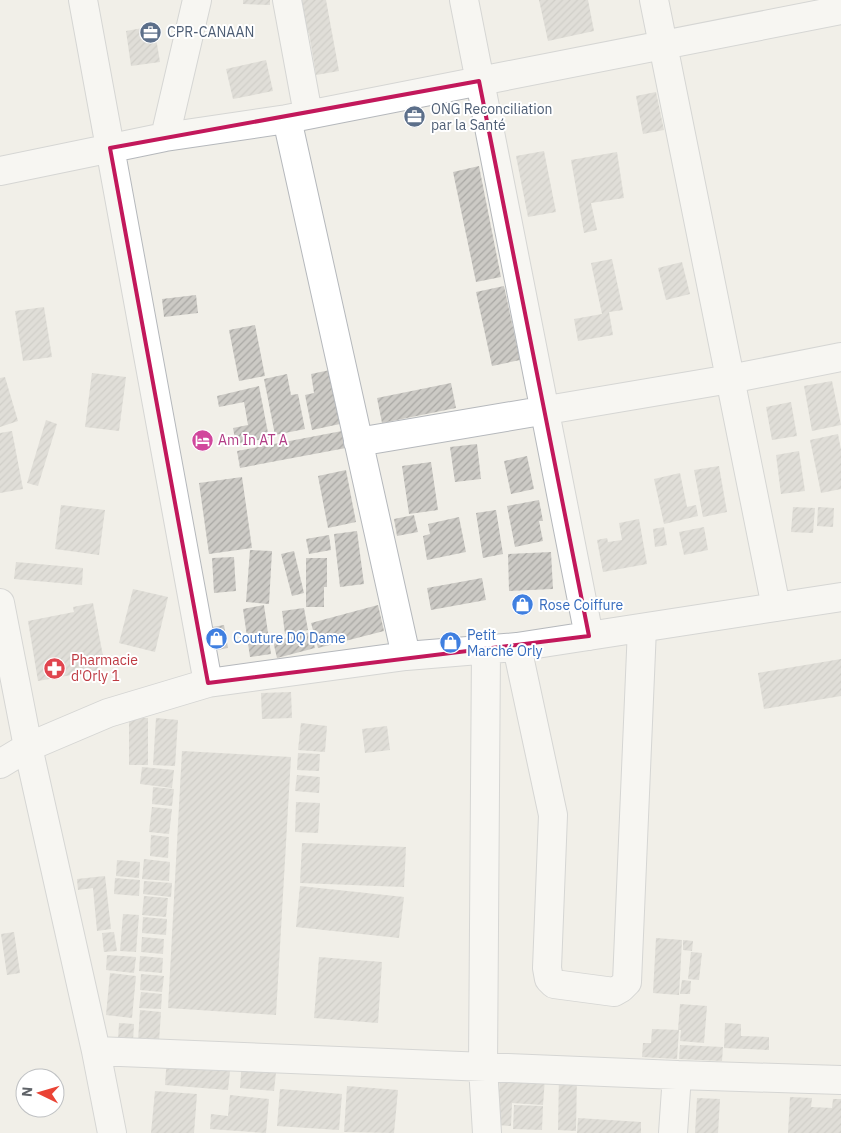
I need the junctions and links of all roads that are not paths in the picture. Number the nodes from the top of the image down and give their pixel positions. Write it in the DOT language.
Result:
graph roads {
  1 [pos="83,0"];
  2 [pos="197,0"];
  3 [pos="287,0"];
  4 [pos="464,0"];
  5 [pos="654,0"];
  6 [pos="841,10"];
  7 [pos="664,45"];
  8 [pos="478,81"];
  9 [pos="298,116"];
  10 [pos="166,137"];
  11 [pos="110,148"];
  12 [pos="0,171"];
  13 [pos="841,357"];
  14 [pos="730,379"];
  15 [pos="545,411"];
  16 [pos="358,442"];
  17 [pos="841,597"];
  18 [pos="0,602"];
  19 [pos="776,607"];
  20 [pos="642,628"];
  21 [pos="589,636"];
  22 [pos="517,647"];
  23 [pos="486,650"];
  24 [pos="406,656"];
  25 [pos="208,683"];
  26 [pos="28,747"];
  27 [pos="0,764"];
  28 [pos="96,1051"];
  29 [pos="483,1067"];
  30 [pos="677,1075"];
  31 [pos="841,1080"];
  32 [pos="112,1133"];
  33 [pos="487,1133"];
  34 [pos="673,1133"];
  1 -- 11 [label="street"];
  2 -- 10 [label="street"];
  3 -- 9 [label="street"];
  4 -- 8 [label="street"];
  5 -- 7 [label="street"];
  6 -- 7 [label="street"];
  7 -- 8 [label="street"];
  7 -- 14 [label="street"];
  8 -- 9 [label="street"];
  8 -- 15 [label="street"];
  9 -- 10 [label="street"];
  9 -- 16 [label="street"];
  10 -- 11 [label="street"];
  11 -- 12 [label="street"];
  11 -- 25 [label="street"];
  13 -- 14 [label="street"];
  14 -- 15 [label="street"];
  14 -- 19 [label="street"];
  15 -- 16 [label="street"];
  15 -- 21 [label="street"];
  16 -- 24 [label="street"];
  17 -- 19 [label="street"];
  18 -- 26 [label="street"];
  19 -- 20 [label="street"];
  20 -- 21 [label="street"];
  20 -- 22 [label="street"];
  21 -- 22 [label="street"];
  22 -- 23 [label="street"];
  23 -- 24 [label="street"];
  23 -- 29 [label="street"];
  24 -- 25 [label="street"];
  25 -- 26 [label="street"];
  26 -- 27 [label="street"];
  26 -- 28 [label="street"];
  28 -- 29 [label="street"];
  28 -- 32 [label="street"];
  29 -- 30 [label="street"];
  29 -- 33 [label="street"];
  30 -- 31 [label="street"];
  30 -- 34 [label="street"];
}
